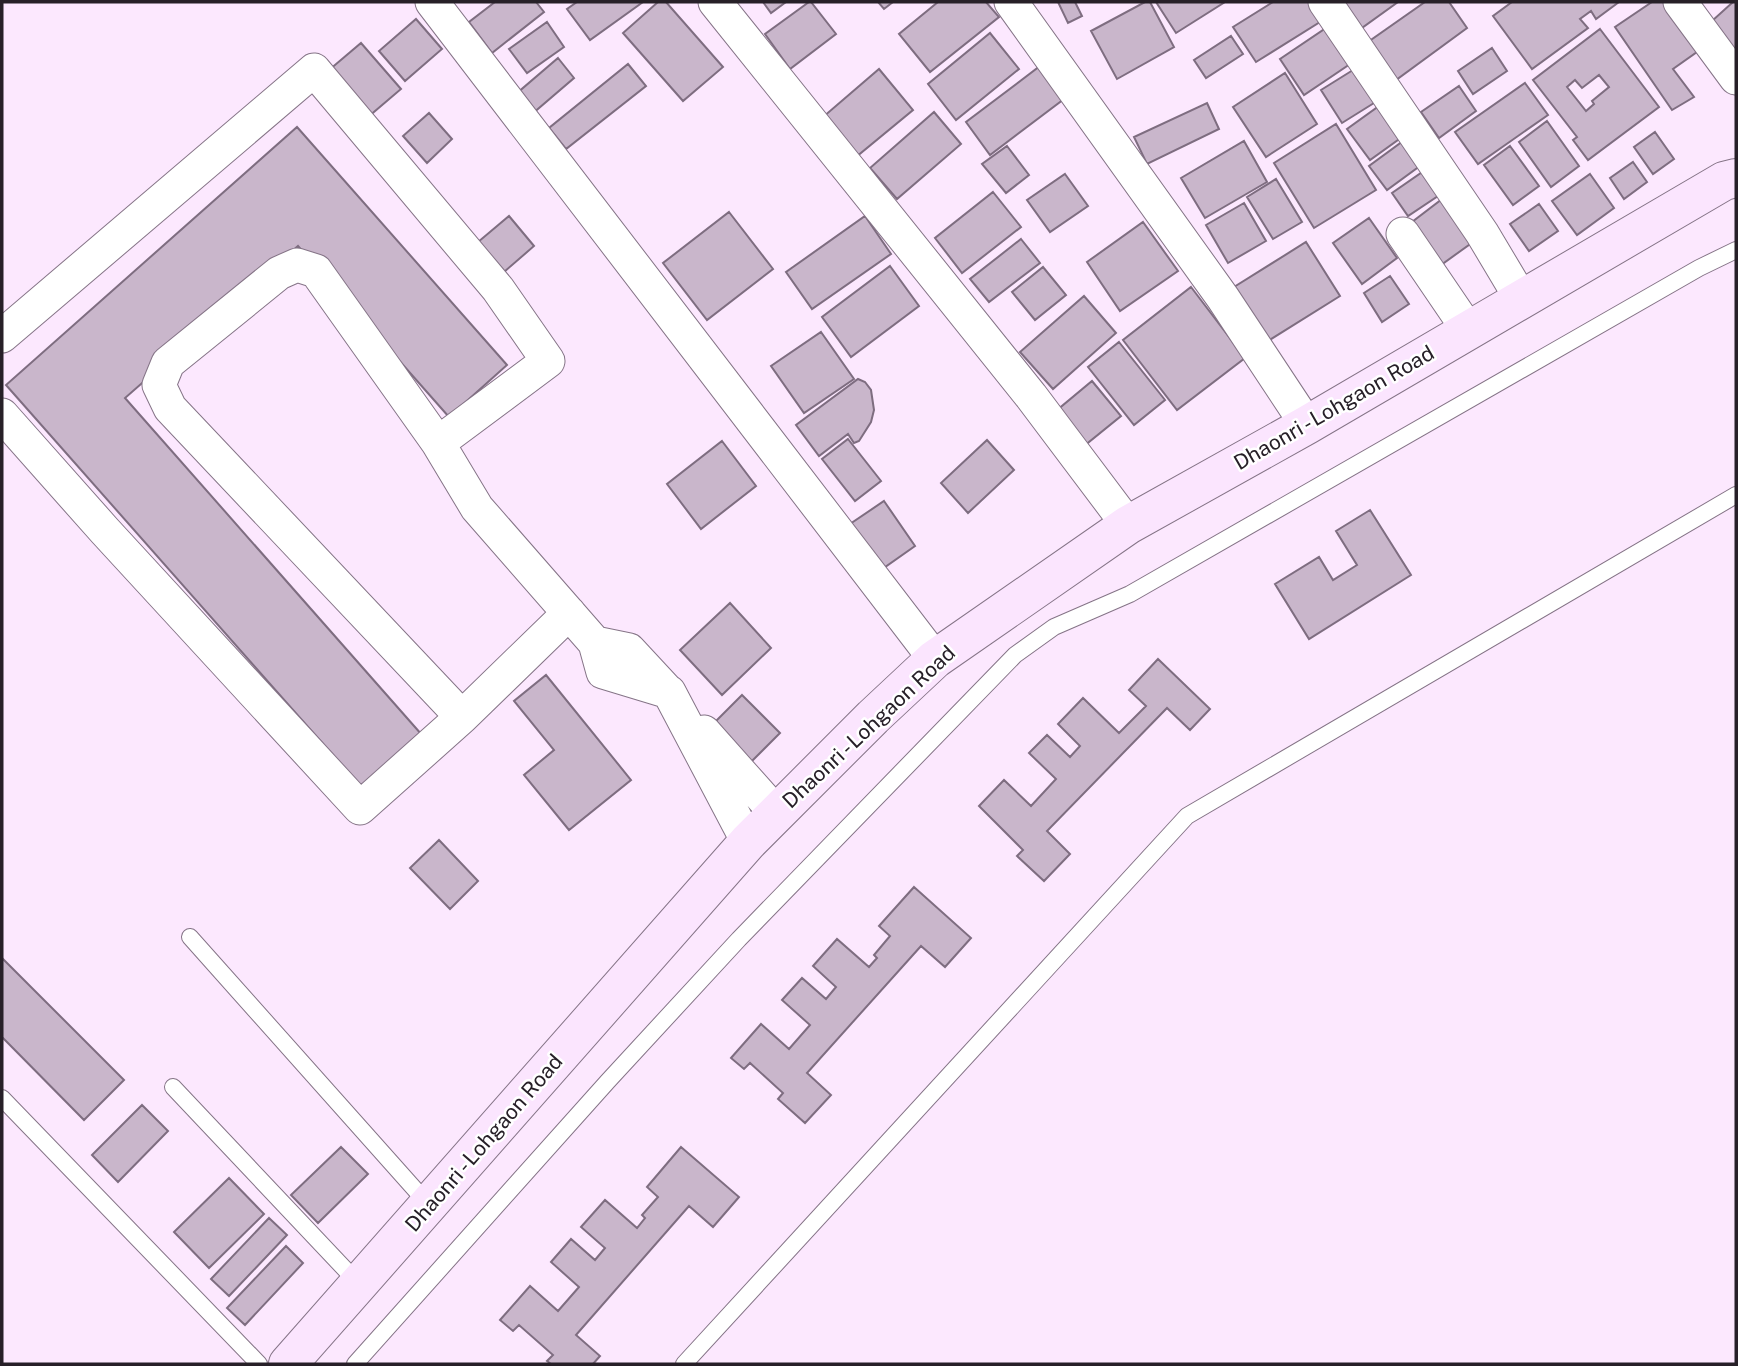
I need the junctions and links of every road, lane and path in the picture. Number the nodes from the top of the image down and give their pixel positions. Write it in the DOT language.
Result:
graph roads {
  1 [pos="432,2"];
  2 [pos="715,2"];
  3 [pos="1011,2"];
  4 [pos="1325,2"];
  5 [pos="1680,2"];
  6 [pos="1736,78"];
  7 [pos="1736,178"];
  8 [pos="1403,234"];
  9 [pos="1736,250"];
  10 [pos="1522,300"];
  11 [pos="1469,331"];
  12 [pos="2,336"];
  13 [pos="2,415"];
  14 [pos="1307,425"];
  15 [pos="438,443"];
  16 [pos="1736,495"];
  17 [pos="1128,525"];
  18 [pos="569,613"];
  19 [pos="934,660"];
  20 [pos="668,692"];
  21 [pos="462,717"];
  22 [pos="777,814"];
  23 [pos="748,842"];
  24 [pos="190,937"];
  25 [pos="173,1087"];
  26 [pos="2,1098"];
  27 [pos="429,1205"];
  28 [pos="359,1284"];
  29 [pos="259,1364"];
  30 [pos="288,1364"];
  31 [pos="355,1364"];
  32 [pos="684,1364"];
  1 -- 19 [label="street"];
  2 -- 17 [label="street"];
  3 -- 14 [label="street"];
  4 -- 10 [label="street"];
  5 -- 6 [label="street"];
  7 -- 10 [label="main road, Dhaonri - Lohgaon Road"];
  8 -- 11 [label="street"];
  9 -- 31 [label="lane"];
  10 -- 11 [label="main road, Dhaonri - Lohgaon Road"];
  11 -- 14 [label="main road, Dhaonri - Lohgaon Road"];
  12 -- 15 [label="street"];
  13 -- 21 [label="street"];
  14 -- 17 [label="main road, Dhaonri - Lohgaon Road"];
  15 -- 18 [label="street"];
  15 -- 21 [label="street"];
  16 -- 32 [label="lane"];
  17 -- 19 [label="main road, Dhaonri - Lohgaon Road"];
  18 -- 20 [label="street"];
  18 -- 21 [label="street"];
  19 -- 22 [label="main road, Dhaonri - Lohgaon Road"];
  20 -- 22 [label="street"];
  20 -- 23 [label="street"];
  22 -- 23 [label="main road, Dhaonri - Lohgaon Road"];
  23 -- 27 [label="main road, Dhaonri - Lohgaon Road"];
  24 -- 27 [label="lane"];
  25 -- 28 [label="lane"];
  26 -- 29 [label="lane"];
  27 -- 28 [label="main road, Dhaonri - Lohgaon Road"];
  28 -- 30 [label="main road, Dhaonri - Lohgaon Road"];
}
